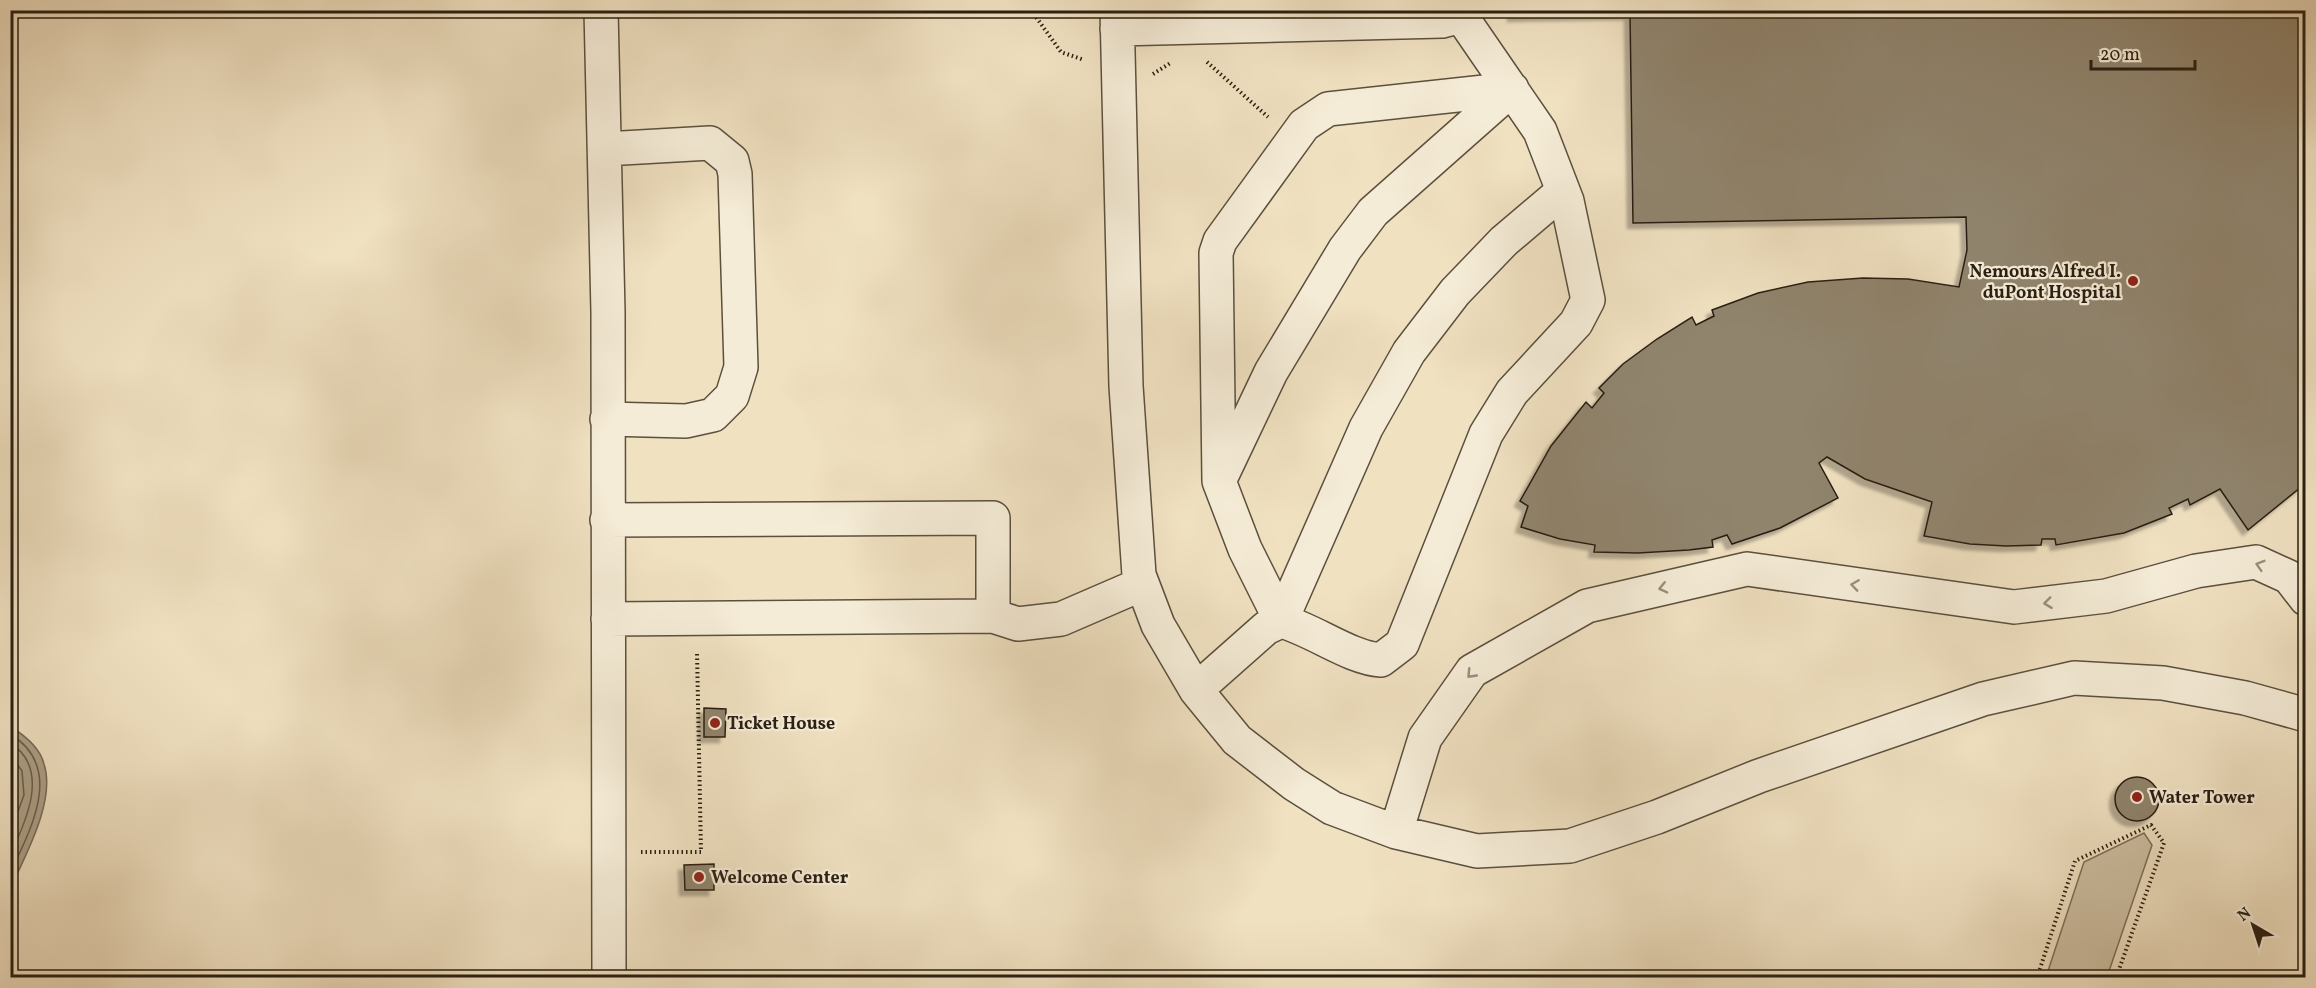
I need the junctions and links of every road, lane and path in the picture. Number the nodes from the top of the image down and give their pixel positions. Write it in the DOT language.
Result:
graph roads {
  1 [pos="601,10"];
  2 [pos="1031,10"];
  3 [pos="1463,13"];
  4 [pos="1117,20"];
  5 [pos="1200,56"];
  6 [pos="1176,60"];
  7 [pos="1088,62"];
  8 [pos="1151,76"];
  9 [pos="1512,89"];
  10 [pos="1274,123"];
  11 [pos="605,149"];
  12 [pos="1563,191"];
  13 [pos="607,419"];
  14 [pos="1219,481"];
  15 [pos="607,520"];
  16 [pos="1142,584"];
  17 [pos="2306,598"];
  18 [pos="993,616"];
  19 [pos="608,619"];
  20 [pos="696,619"];
  21 [pos="1281,621"];
  22 [pos="1196,690"];
  23 [pos="2306,715"];
  24 [pos="1396,832"];
  25 [pos="608,852"];
  26 [pos="609,978"];
  27 [pos="2037,978"];
  28 [pos="2116,978"];
  1 -- 11 [label="lane"];
  2 -- 7 [label="path"];
  3 -- 4 [label="lane"];
  3 -- 9 [label="lane"];
  4 -- 16 [label="lane"];
  5 -- 10 [label="path"];
  6 -- 8 [label="path"];
  9 -- 12 [label="lane"];
  9 -- 14 [label="lane"];
  9 -- 14 [label="lane"];
  11 -- 13 [label="lane"];
  11 -- 13 [label="lane"];
  12 -- 21 [label="lane"];
  12 -- 21 [label="lane"];
  13 -- 15 [label="lane"];
  14 -- 21 [label="lane"];
  15 -- 18 [label="lane"];
  15 -- 19 [label="lane"];
  16 -- 18 [label="lane"];
  16 -- 22 [label="lane"];
  17 -- 24 [label="lane, one-way"];
  18 -- 20 [label="lane"];
  19 -- 20 [label="lane"];
  19 -- 25 [label="lane"];
  20 -- 25 [label="path"];
  21 -- 22 [label="lane"];
  22 -- 24 [label="lane"];
  23 -- 24 [label="lane"];
  25 -- 26 [label="lane"];
  27 -- 28 [label="path"];
}
